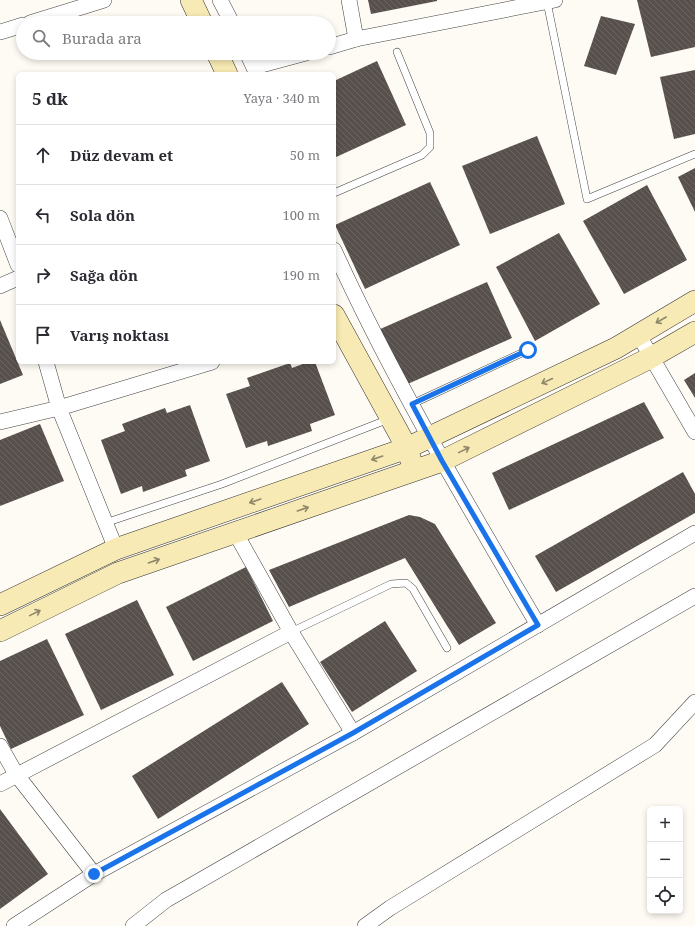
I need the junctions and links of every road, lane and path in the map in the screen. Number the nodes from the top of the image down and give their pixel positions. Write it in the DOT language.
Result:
graph roads {
  1 [pos="104,0"];
  2 [pos="191,0"];
  3 [pos="220,0"];
  4 [pos="350,0"];
  5 [pos="549,1"];
  6 [pos="53,16"];
  7 [pos="199,16"];
  8 [pos="228,16"];
  9 [pos="16,27"];
  10 [pos="0,32"];
  11 [pos="356,40"];
  12 [pos="336,45"];
  13 [pos="397,52"];
  14 [pos="220,60"];
  15 [pos="250,60"];
  16 [pos="287,60"];
  17 [pos="256,71"];
  18 [pos="226,72"];
  19 [pos="695,154"];
  20 [pos="336,192"];
  21 [pos="0,218"];
  22 [pos="336,254"];
  23 [pos="16,260"];
  24 [pos="16,279"];
  25 [pos="0,286"];
  26 [pos="695,301"];
  27 [pos="336,319"];
  28 [pos="695,332"];
  29 [pos="638,334"];
  30 [pos="528,350"];
  31 [pos="650,358"];
  32 [pos="47,364"];
  33 [pos="205,364"];
  34 [pos="412,404"];
  35 [pos="59,408"];
  36 [pos="390,418"];
  37 [pos="0,422"];
  38 [pos="695,432"];
  39 [pos="430,437"];
  40 [pos="407,448"];
  41 [pos="442,461"];
  42 [pos="414,471"];
  43 [pos="106,523"];
  44 [pos="235,532"];
  45 [pos="695,533"];
  46 [pos="116,549"];
  47 [pos="695,596"];
  48 [pos="0,605"];
  49 [pos="538,625"];
  50 [pos="0,630"];
  51 [pos="291,632"];
  52 [pos="447,648"];
  53 [pos="695,702"];
  54 [pos="353,733"];
  55 [pos="0,746"];
  56 [pos="16,774"];
  57 [pos="0,784"];
  58 [pos="94,874"];
  59 [pos="14,926"];
  60 [pos="133,926"];
  61 [pos="365,926"];
  1 -- 6 [label="street"];
  2 -- 7 [label="street"];
  3 -- 8 [label="street"];
  4 -- 11 [label="street"];
  5 -- 11 [label="street"];
  5 -- 19 [label="lane"];
  9 -- 10 [label="street"];
  11 -- 12 [label="street"];
  13 -- 20 [label="lane"];
  14 -- 18 [label="street"];
  15 -- 17 [label="street"];
  16 -- 17 [label="street"];
  21 -- 23 [label="street"];
  22 -- 34 [label="street"];
  24 -- 25 [label="street"];
  26 -- 29 [label="street, one-way"];
  27 -- 36 [label="street"];
  28 -- 31 [label="street"];
  29 -- 31 [label="street"];
  29 -- 39 [label="street, one-way"];
  30 -- 34 [label="lane"];
  31 -- 38 [label="street"];
  41 -- 31 [label="street, one-way"];
  32 -- 35 [label="street"];
  33 -- 35 [label="street"];
  34 -- 39 [label="street"];
  35 -- 37 [label="street"];
  35 -- 43 [label="street"];
  36 -- 40 [label="street"];
  36 -- 43 [label="lane"];
  39 -- 40 [label="street"];
  39 -- 41 [label="street"];
  40 -- 42 [label="street"];
  40 -- 46 [label="street, one-way"];
  41 -- 42 [label="street"];
  41 -- 49 [label="street"];
  44 -- 42 [label="street, one-way"];
  43 -- 46 [label="street"];
  50 -- 44 [label="street, one-way"];
  44 -- 51 [label="street"];
  45 -- 49 [label="street"];
  46 -- 48 [label="street"];
  47 -- 60 [label="street"];
  49 -- 54 [label="street"];
  51 -- 52 [label="lane"];
  51 -- 54 [label="street"];
  51 -- 56 [label="street"];
  53 -- 61 [label="street"];
  54 -- 58 [label="street"];
  55 -- 56 [label="street"];
  56 -- 57 [label="street"];
  56 -- 58 [label="street"];
  58 -- 59 [label="street"];
}
